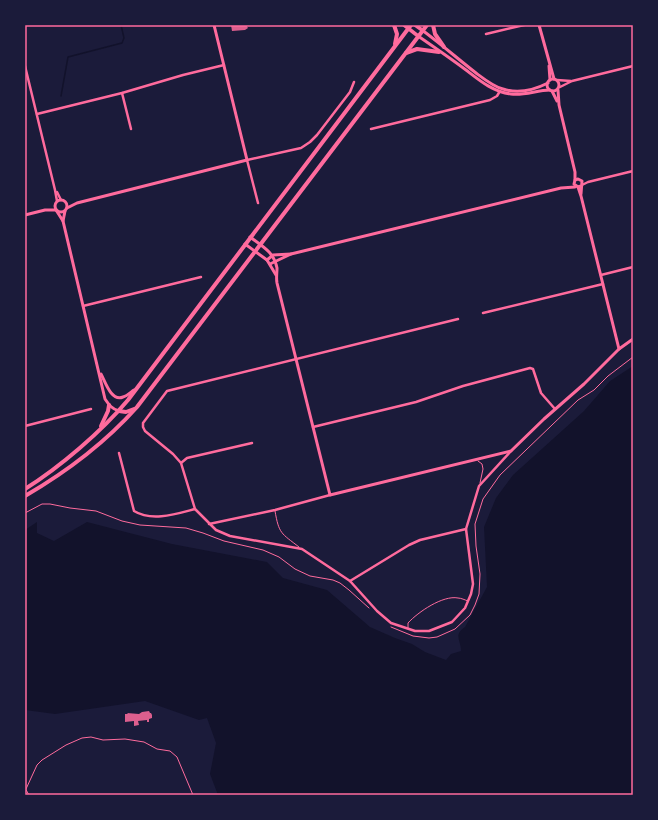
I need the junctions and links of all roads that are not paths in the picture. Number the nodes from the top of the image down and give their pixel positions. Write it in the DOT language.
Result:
graph roads {
  1 [pos="214,25"];
  2 [pos="394,25"];
  3 [pos="404,25"];
  4 [pos="415,25"];
  5 [pos="427,25"];
  6 [pos="433,25"];
  7 [pos="524,25"];
  8 [pos="539,25"];
  9 [pos="410,27"];
  10 [pos="422,30"];
  11 [pos="486,34"];
  12 [pos="418,36"];
  13 [pos="394,46"];
  14 [pos="444,47"];
  15 [pos="439,52"];
  16 [pos="405,54"];
  17 [pos="549,62"];
  18 [pos="224,65"];
  19 [pos="25,66"];
  20 [pos="633,66"];
  21 [pos="556,79"];
  22 [pos="549,81"];
  23 [pos="572,81"];
  24 [pos="354,82"];
  25 [pos="558,88"];
  26 [pos="500,90"];
  27 [pos="551,91"];
  28 [pos="122,93"];
  29 [pos="559,105"];
  30 [pos="37,114"];
  31 [pos="131,129"];
  32 [pos="371,129"];
  33 [pos="247,160"];
  34 [pos="633,171"];
  35 [pos="575,172"];
  36 [pos="580,179"];
  37 [pos="574,181"];
  38 [pos="588,182"];
  39 [pos="579,186"];
  40 [pos="561,188"];
  41 [pos="55,190"];
  42 [pos="61,200"];
  43 [pos="56,202"];
  44 [pos="65,202"];
  45 [pos="76,202"];
  46 [pos="258,202"];
  47 [pos="66,209"];
  48 [pos="45,210"];
  49 [pos="56,210"];
  50 [pos="25,215"];
  51 [pos="63,221"];
  52 [pos="250,237"];
  53 [pos="245,244"];
  54 [pos="260,244"];
  55 [pos="256,251"];
  56 [pos="291,254"];
  57 [pos="273,255"];
  58 [pos="267,260"];
  59 [pos="275,262"];
  60 [pos="270,264"];
  61 [pos="633,267"];
  62 [pos="276,275"];
  63 [pos="601,275"];
  64 [pos="201,277"];
  65 [pos="603,284"];
  66 [pos="83,306"];
  67 [pos="483,313"];
  68 [pos="458,319"];
  69 [pos="633,339"];
  70 [pos="619,349"];
  71 [pos="296,359"];
  72 [pos="99,370"];
  73 [pos="136,388"];
  74 [pos="109,405"];
  75 [pos="137,407"];
  76 [pos="555,408"];
  77 [pos="91,409"];
  78 [pos="119,411"];
  79 [pos="25,426"];
  80 [pos="312,427"];
  81 [pos="99,430"];
  82 [pos="252,442"];
  83 [pos="511,452"];
  84 [pos="119,453"];
  85 [pos="477,460"];
  86 [pos="181,463"];
  87 [pos="479,486"];
  88 [pos="25,489"];
  89 [pos="330,495"];
  90 [pos="25,496"];
  91 [pos="195,509"];
  92 [pos="275,510"];
  93 [pos="209,524"];
  94 [pos="466,529"];
  95 [pos="302,549"];
  96 [pos="350,581"];
  97 [pos="468,601"];
  98 [pos="408,629"];
  1 -- 18 [label="street"];
  2 -- 13 [label="highway"];
  3 -- 9 [label="main road"];
  4 -- 10 [label="main road"];
  5 -- 10 [label="highway"];
  6 -- 14 [label="highway"];
  7 -- 11 [label="street"];
  8 -- 17 [label="street"];
  9 -- 12 [label="main road"];
  9 -- 13 [label="highway"];
  10 -- 12 [label="highway"];
  10 -- 14 [label="street"];
  12 -- 15 [label="street"];
  12 -- 16 [label="highway"];
  13 -- 52 [label="highway"];
  14 -- 26 [label="street"];
  15 -- 16 [label="highway"];
  15 -- 26 [label="street"];
  16 -- 54 [label="highway"];
  17 -- 21 [label="street"];
  17 -- 22 [label="street"];
  18 -- 28 [label="street"];
  18 -- 33 [label="street"];
  19 -- 30 [label="street"];
  20 -- 23 [label="street"];
  21 -- 22 [label="street"];
  21 -- 23 [label="street"];
  21 -- 25 [label="street"];
  22 -- 26 [label="street"];
  22 -- 27 [label="street"];
  23 -- 25 [label="street"];
  24 -- 33 [label="street"];
  25 -- 27 [label="street"];
  25 -- 29 [label="street"];
  26 -- 27 [label="street"];
  26 -- 32 [label="street"];
  27 -- 29 [label="street"];
  28 -- 30 [label="street"];
  28 -- 31 [label="street"];
  29 -- 35 [label="street"];
  30 -- 41 [label="street"];
  33 -- 45 [label="street"];
  33 -- 46 [label="street"];
  34 -- 38 [label="street"];
  35 -- 36 [label="street"];
  35 -- 37 [label="street"];
  36 -- 37 [label="street"];
  36 -- 38 [label="street"];
  36 -- 39 [label="street"];
  37 -- 39 [label="street"];
  37 -- 40 [label="street"];
  38 -- 39 [label="street"];
  39 -- 40 [label="street"];
  39 -- 63 [label="street"];
  40 -- 56 [label="street"];
  41 -- 42 [label="street"];
  41 -- 43 [label="street"];
  42 -- 43 [label="street"];
  42 -- 44 [label="street"];
  43 -- 48 [label="street"];
  43 -- 49 [label="street"];
  44 -- 45 [label="street"];
  44 -- 47 [label="street"];
  45 -- 47 [label="street"];
  47 -- 49 [label="street"];
  47 -- 51 [label="street"];
  48 -- 49 [label="street"];
  48 -- 50 [label="street"];
  49 -- 51 [label="street"];
  51 -- 66 [label="street"];
  52 -- 53 [label="highway"];
  52 -- 54 [label="street"];
  53 -- 55 [label="street"];
  53 -- 73 [label="highway"];
  54 -- 55 [label="highway"];
  54 -- 57 [label="street"];
  55 -- 58 [label="street"];
  55 -- 75 [label="highway"];
  56 -- 57 [label="street"];
  56 -- 59 [label="street"];
  57 -- 58 [label="street"];
  57 -- 59 [label="street"];
  58 -- 60 [label="street"];
  59 -- 60 [label="street"];
  59 -- 62 [label="street"];
  60 -- 62 [label="street"];
  61 -- 63 [label="street"];
  62 -- 71 [label="street"];
  63 -- 65 [label="street"];
  64 -- 66 [label="street"];
  65 -- 67 [label="street"];
  65 -- 70 [label="street"];
  66 -- 72 [label="street"];
  68 -- 71 [label="street"];
  69 -- 70 [label="street"];
  70 -- 76 [label="street"];
  71 -- 80 [label="street"];
  71 -- 86 [label="street"];
  72 -- 73 [label="street"];
  72 -- 74 [label="street"];
  73 -- 78 [label="highway"];
  74 -- 78 [label="street"];
  74 -- 81 [label="highway"];
  75 -- 78 [label="highway"];
  75 -- 90 [label="highway"];
  76 -- 80 [label="street"];
  76 -- 83 [label="street"];
  77 -- 79 [label="street"];
  78 -- 81 [label="highway"];
  80 -- 89 [label="street"];
  81 -- 88 [label="highway"];
  82 -- 86 [label="street"];
  83 -- 85 [label="street"];
  83 -- 87 [label="street"];
  84 -- 91 [label="street"];
  85 -- 87 [label="lane"];
  85 -- 89 [label="street"];
  86 -- 91 [label="street"];
  87 -- 94 [label="street"];
  89 -- 92 [label="street"];
  91 -- 93 [label="street"];
  92 -- 93 [label="street"];
  92 -- 95 [label="lane"];
  93 -- 95 [label="street"];
  94 -- 96 [label="street"];
  94 -- 97 [label="street"];
  95 -- 96 [label="street"];
  96 -- 98 [label="street"];
  97 -- 98 [label="street"];
  97 -- 98 [label="lane"];
}
